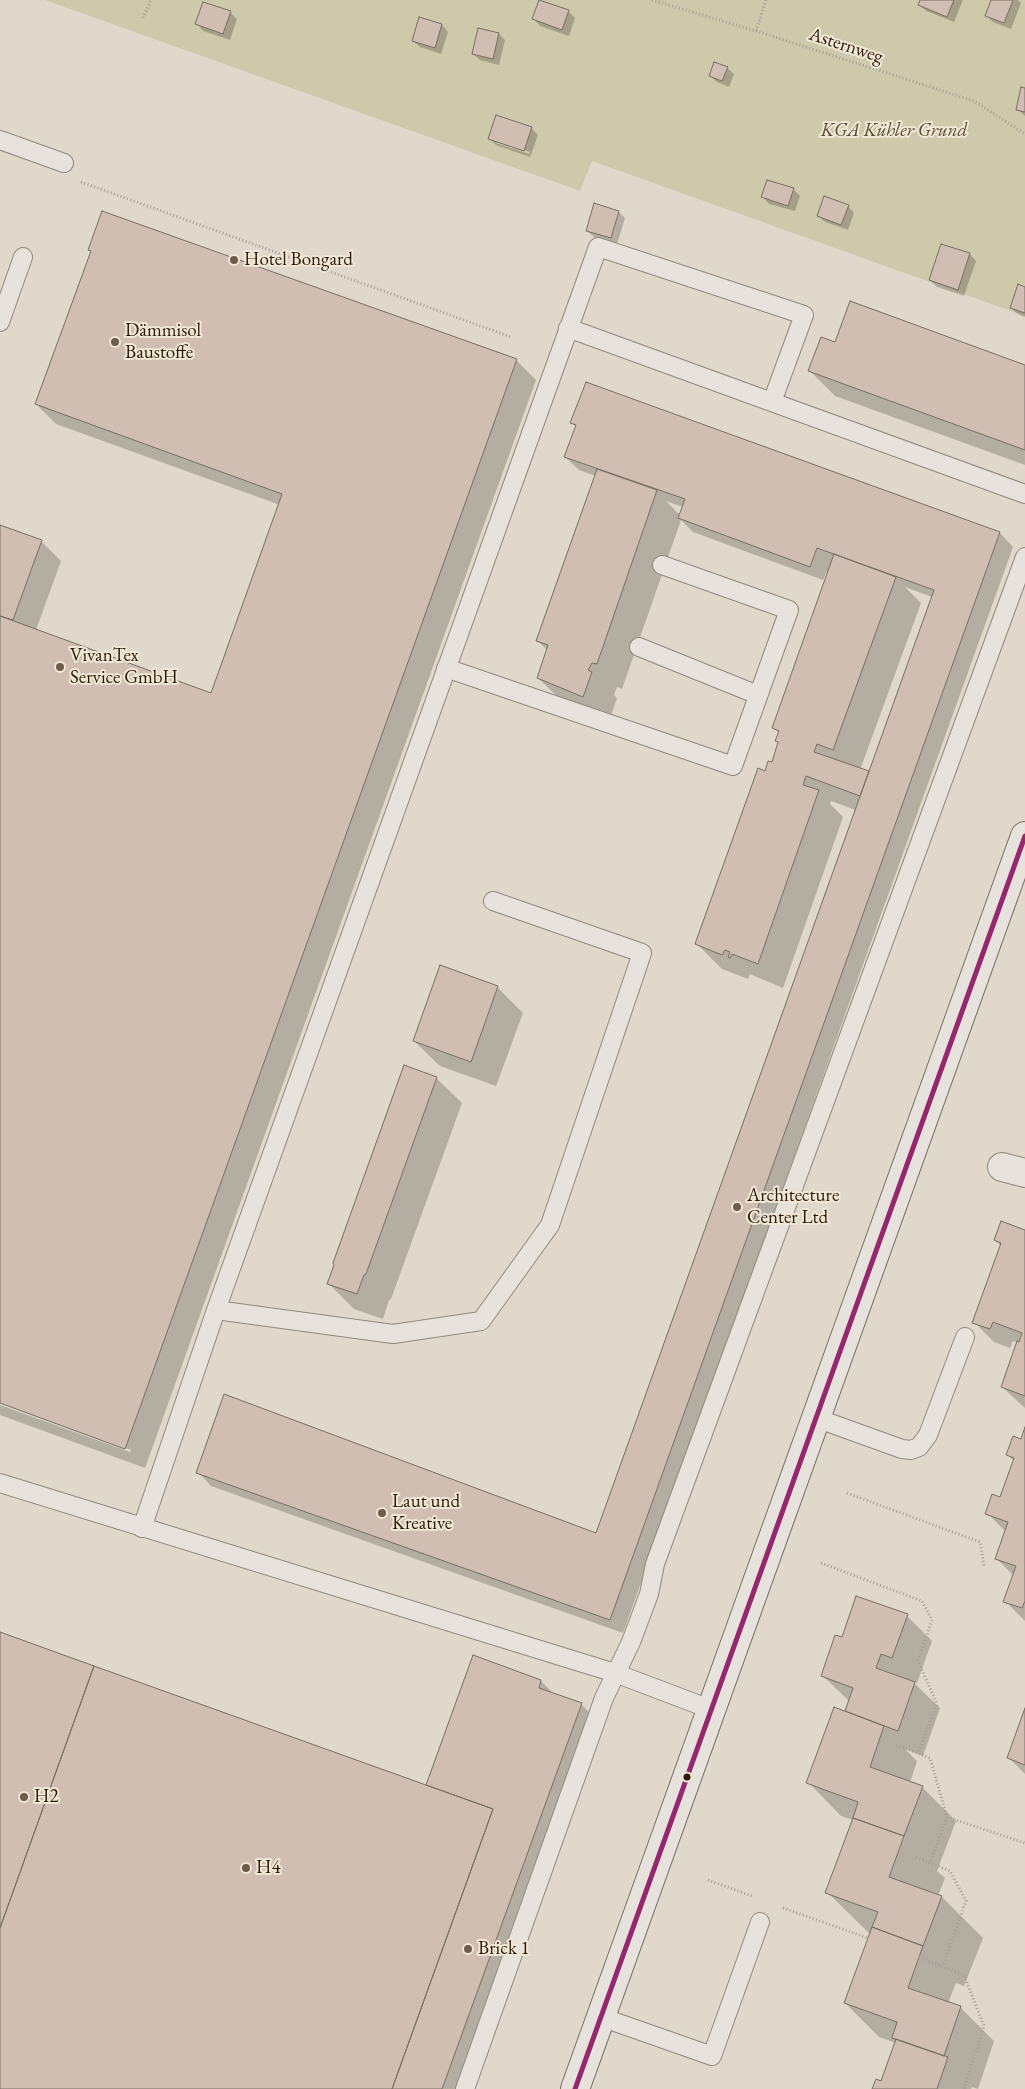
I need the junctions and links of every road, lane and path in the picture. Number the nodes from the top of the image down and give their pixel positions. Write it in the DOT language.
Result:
graph roads {
  1 [pos="151,0"];
  2 [pos="652,0"];
  3 [pos="766,0"];
  4 [pos="143,18"];
  5 [pos="756,31"];
  6 [pos="1025,134"];
  7 [pos="0,140"];
  8 [pos="64,163"];
  9 [pos="23,257"];
  10 [pos="0,322"];
  11 [pos="568,328"];
  12 [pos="511,337"];
  13 [pos="772,402"];
  14 [pos="1025,494"];
  15 [pos="1025,557"];
  16 [pos="662,566"];
  17 [pos="638,647"];
  18 [pos="446,668"];
  19 [pos="758,695"];
  20 [pos="1025,836"];
  21 [pos="493,901"];
  22 [pos="216,1310"];
  23 [pos="965,1337"];
  24 [pos="816,1418"];
  25 [pos="0,1483"];
  26 [pos="847,1493"];
  27 [pos="142,1528"];
  28 [pos="821,1563"];
  29 [pos="984,1566"];
  30 [pos="615,1673"];
  31 [pos="710,1709"];
  32 [pos="896,1745"];
  33 [pos="918,1754"];
  34 [pos="947,1817"];
  35 [pos="1025,1843"];
  36 [pos="916,1858"];
  37 [pos="930,1863"];
  38 [pos="708,1880"];
  39 [pos="756,1898"];
  40 [pos="782,1907"];
  41 [pos="760,1922"];
  42 [pos="868,1938"];
  43 [pos="919,1957"];
  44 [pos="943,1966"];
  45 [pos="601,2017"];
  46 [pos="465,2089"];
  47 [pos="575,2089"];
  48 [pos="964,2089"];
  1 -- 4 [label="path"];
  2 -- 5 [label="path, Asternweg"];
  3 -- 5 [label="path"];
  5 -- 6 [label="path, Asternweg"];
  7 -- 8 [label="lane"];
  8 -- 12 [label="path"];
  9 -- 10 [label="lane"];
  11 -- 13 [label="lane"];
  11 -- 13 [label="lane"];
  11 -- 18 [label="lane"];
  13 -- 14 [label="lane"];
  15 -- 30 [label="lane"];
  16 -- 19 [label="lane"];
  17 -- 19 [label="lane"];
  18 -- 19 [label="lane"];
  18 -- 22 [label="lane"];
  20 -- 24 [label="main road"];
  21 -- 22 [label="lane"];
  22 -- 27 [label="lane"];
  23 -- 24 [label="lane"];
  24 -- 31 [label="main road"];
  25 -- 27 [label="lane"];
  26 -- 29 [label="path"];
  27 -- 30 [label="lane"];
  28 -- 33 [label="path"];
  30 -- 31 [label="lane"];
  30 -- 46 [label="lane"];
  31 -- 45 [label="main road"];
  32 -- 33 [label="path"];
  33 -- 34 [label="path"];
  34 -- 35 [label="path"];
  34 -- 37 [label="path"];
  36 -- 37 [label="path"];
  37 -- 44 [label="path"];
  38 -- 39 [label="path"];
  40 -- 42 [label="path"];
  41 -- 45 [label="lane"];
  43 -- 44 [label="path"];
  44 -- 48 [label="path"];
  45 -- 47 [label="main road"];
}
